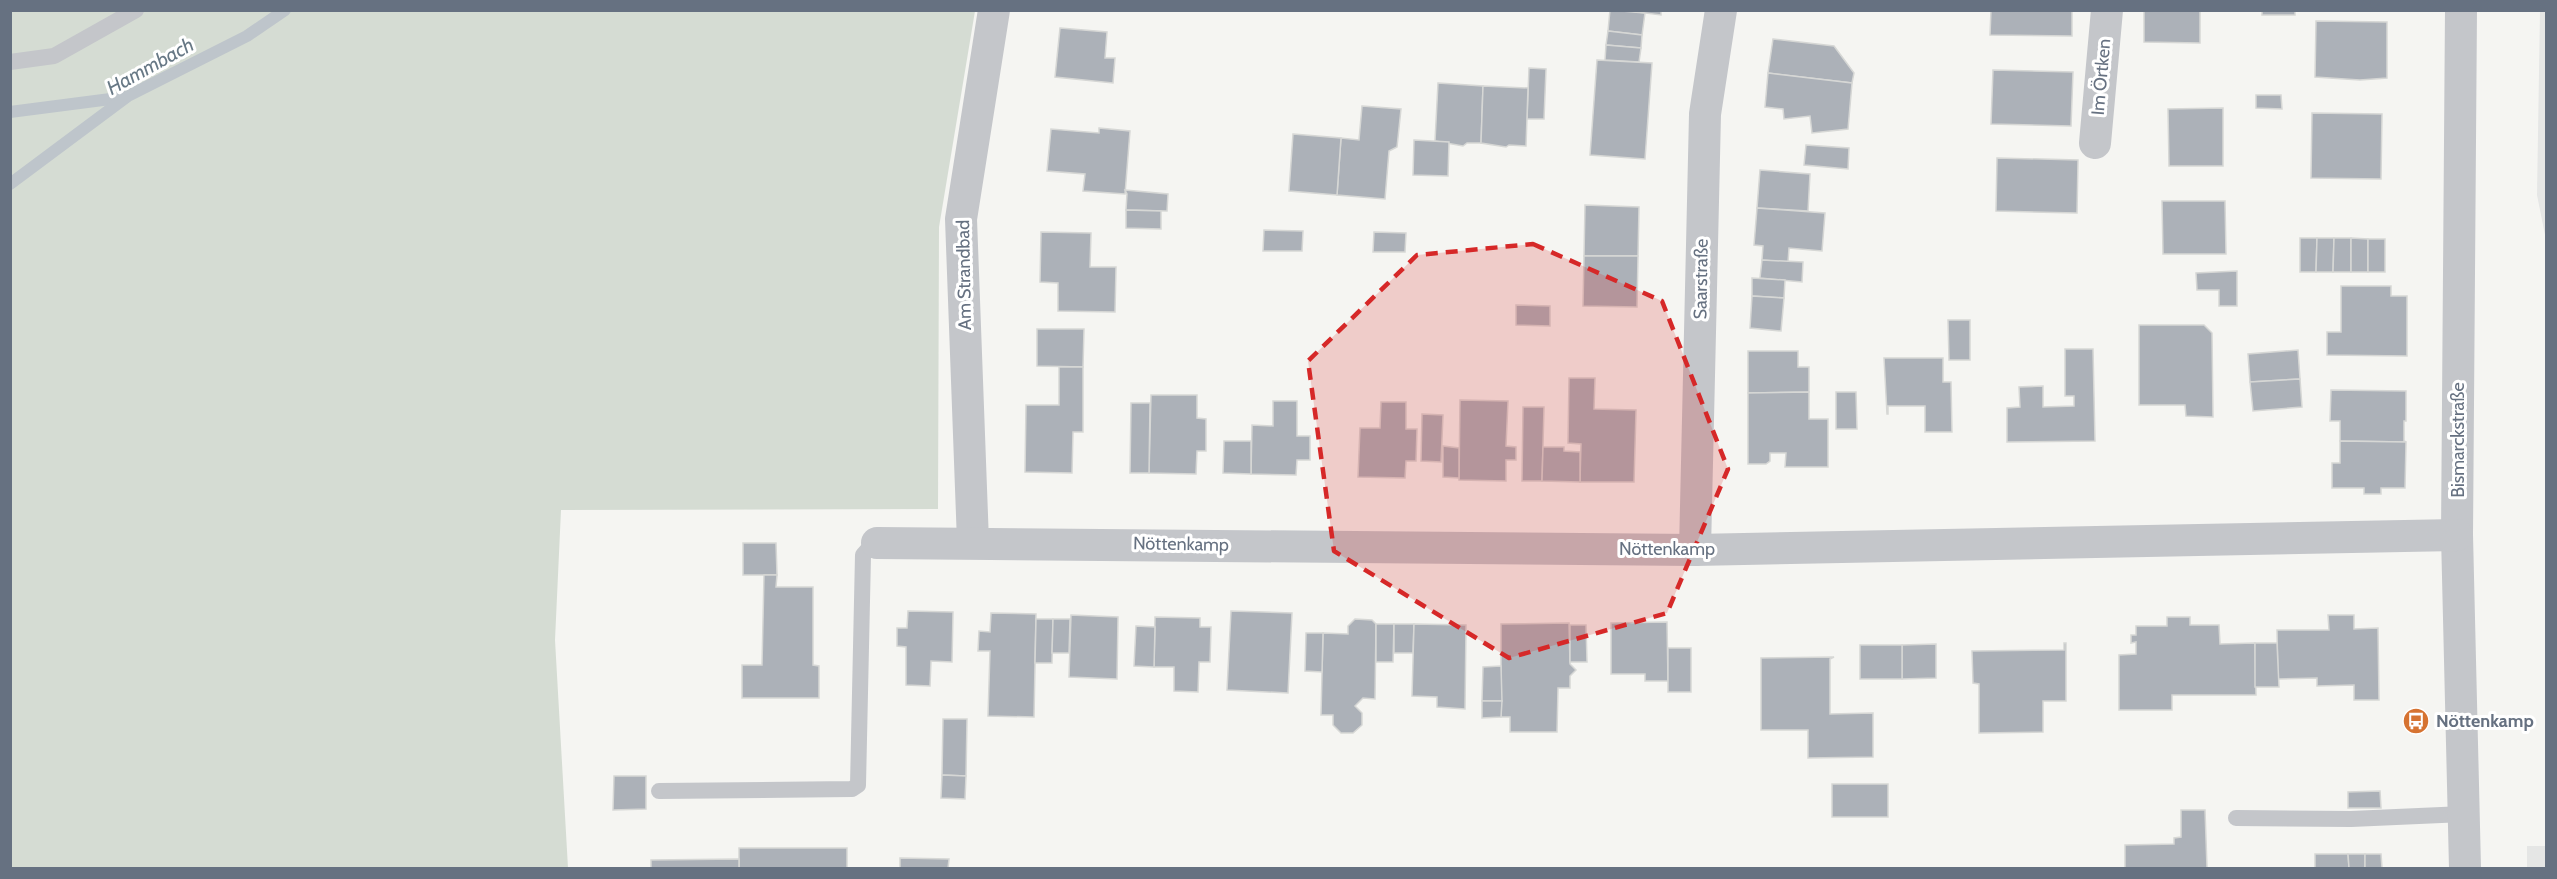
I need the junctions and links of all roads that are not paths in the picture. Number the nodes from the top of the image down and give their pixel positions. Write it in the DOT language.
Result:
graph roads {
  1 [pos="136,10"];
  2 [pos="994,10"];
  3 [pos="1721,10"];
  4 [pos="2107,10"];
  5 [pos="2461,10"];
  6 [pos="10,62"];
  7 [pos="2095,143"];
  8 [pos="2457,535"];
  9 [pos="973,542"];
  10 [pos="877,543"];
  11 [pos="1695,550"];
  12 [pos="659,791"];
  13 [pos="2464,814"];
  14 [pos="2236,818"];
  15 [pos="2465,868"];
  1 -- 6 [label="lane"];
  2 -- 9 [label="street, Am Strandbad"];
  3 -- 11 [label="street, Saarstraße"];
  4 -- 7 [label="street, Im Örtken"];
  5 -- 8 [label="street, Bismarckstraße"];
  8 -- 11 [label="street, Nöttenkamp"];
  8 -- 13 [label="street, Bismarckstraße"];
  9 -- 10 [label="street, Nöttenkamp"];
  9 -- 11 [label="street, Nöttenkamp"];
  10 -- 12 [label="lane"];
  13 -- 14 [label="lane"];
  13 -- 15 [label="street, Bismarckstraße"];
}
